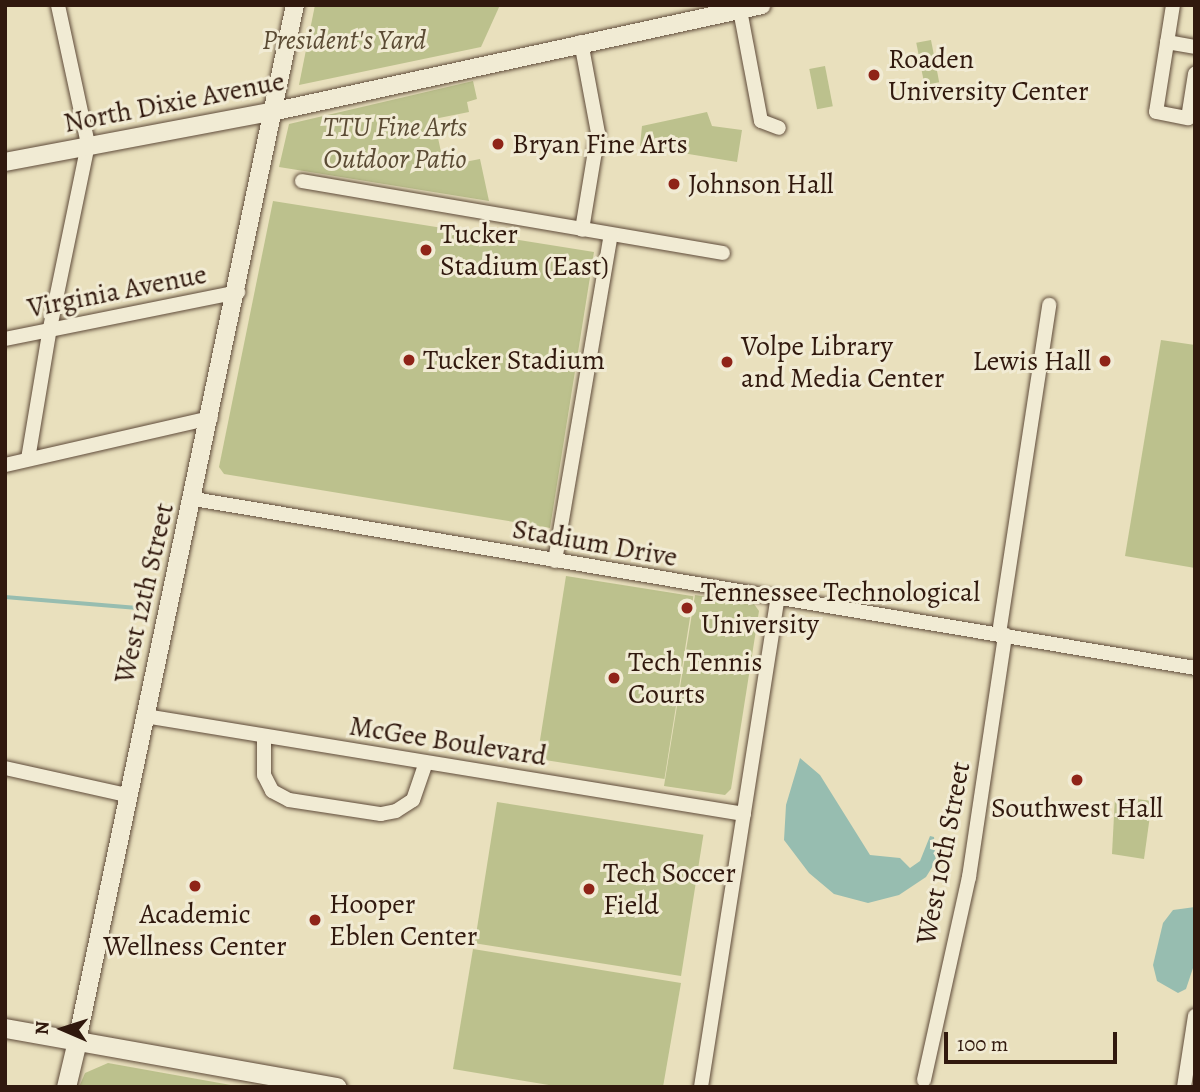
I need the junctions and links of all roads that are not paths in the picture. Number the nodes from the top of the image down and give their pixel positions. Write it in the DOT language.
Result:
graph roads {
  1 [pos="58,5"];
  2 [pos="295,5"];
  3 [pos="762,5"];
  4 [pos="1173,5"];
  5 [pos="740,10"];
  6 [pos="581,42"];
  7 [pos="1167,42"];
  8 [pos="1195,47"];
  9 [pos="1195,74"];
  10 [pos="275,111"];
  11 [pos="779,128"];
  12 [pos="88,144"];
  13 [pos="5,162"];
  14 [pos="302,181"];
  15 [pos="582,230"];
  16 [pos="611,235"];
  17 [pos="723,253"];
  18 [pos="238,292"];
  19 [pos="1049,305"];
  20 [pos="50,328"];
  21 [pos="5,339"];
  22 [pos="211,418"];
  23 [pos="29,458"];
  24 [pos="5,465"];
  25 [pos="194,499"];
  26 [pos="555,561"];
  27 [pos="778,598"];
  28 [pos="1002,631"];
  29 [pos="1195,668"];
  30 [pos="145,716"];
  31 [pos="264,736"];
  32 [pos="426,763"];
  33 [pos="5,768"];
  34 [pos="127,795"];
  35 [pos="744,814"];
  36 [pos="1195,1016"];
  37 [pos="5,1028"];
  38 [pos="77,1041"];
  39 [pos="923,1080"];
  40 [pos="66,1087"];
  41 [pos="337,1087"];
  42 [pos="701,1087"];
  43 [pos="1184,1087"];
  1 -- 12 [label="street"];
  2 -- 10 [label="street, West 12th Street"];
  3 -- 5 [label="street, North Dixie Avenue"];
  4 -- 7 [label="street"];
  5 -- 6 [label="street, North Dixie Avenue"];
  5 -- 11 [label="street"];
  6 -- 10 [label="street, North Dixie Avenue"];
  6 -- 15 [label="street"];
  7 -- 8 [label="street"];
  7 -- 9 [label="street"];
  10 -- 12 [label="street, North Dixie Avenue"];
  10 -- 18 [label="street, West 12th Street"];
  12 -- 13 [label="street, North Dixie Avenue"];
  12 -- 20 [label="street"];
  14 -- 15 [label="street"];
  15 -- 16 [label="street"];
  16 -- 17 [label="street"];
  16 -- 26 [label="street"];
  18 -- 20 [label="street, Virginia Avenue"];
  18 -- 22 [label="street, West 12th Street"];
  19 -- 28 [label="street, West 10th Street"];
  20 -- 21 [label="street, Virginia Avenue"];
  20 -- 23 [label="street"];
  22 -- 23 [label="street"];
  22 -- 25 [label="street, West 12th Street"];
  23 -- 24 [label="street"];
  25 -- 26 [label="street, Stadium Drive"];
  25 -- 30 [label="street, West 12th Street"];
  26 -- 27 [label="street, Stadium Drive"];
  27 -- 28 [label="street, Stadium Drive"];
  27 -- 35 [label="street"];
  28 -- 29 [label="street, Stadium Drive"];
  28 -- 39 [label="street, West 10th Street"];
  30 -- 31 [label="street, McGee Boulevard"];
  30 -- 34 [label="street, West 12th Street"];
  31 -- 32 [label="street, McGee Boulevard"];
  31 -- 32 [label="street"];
  32 -- 35 [label="street, McGee Boulevard"];
  33 -- 34 [label="street"];
  34 -- 38 [label="street, West 12th Street"];
  35 -- 42 [label="street"];
  36 -- 43 [label="street"];
  37 -- 38 [label="main road"];
  38 -- 40 [label="main road, West 12th Street"];
  38 -- 41 [label="main road"];
}
